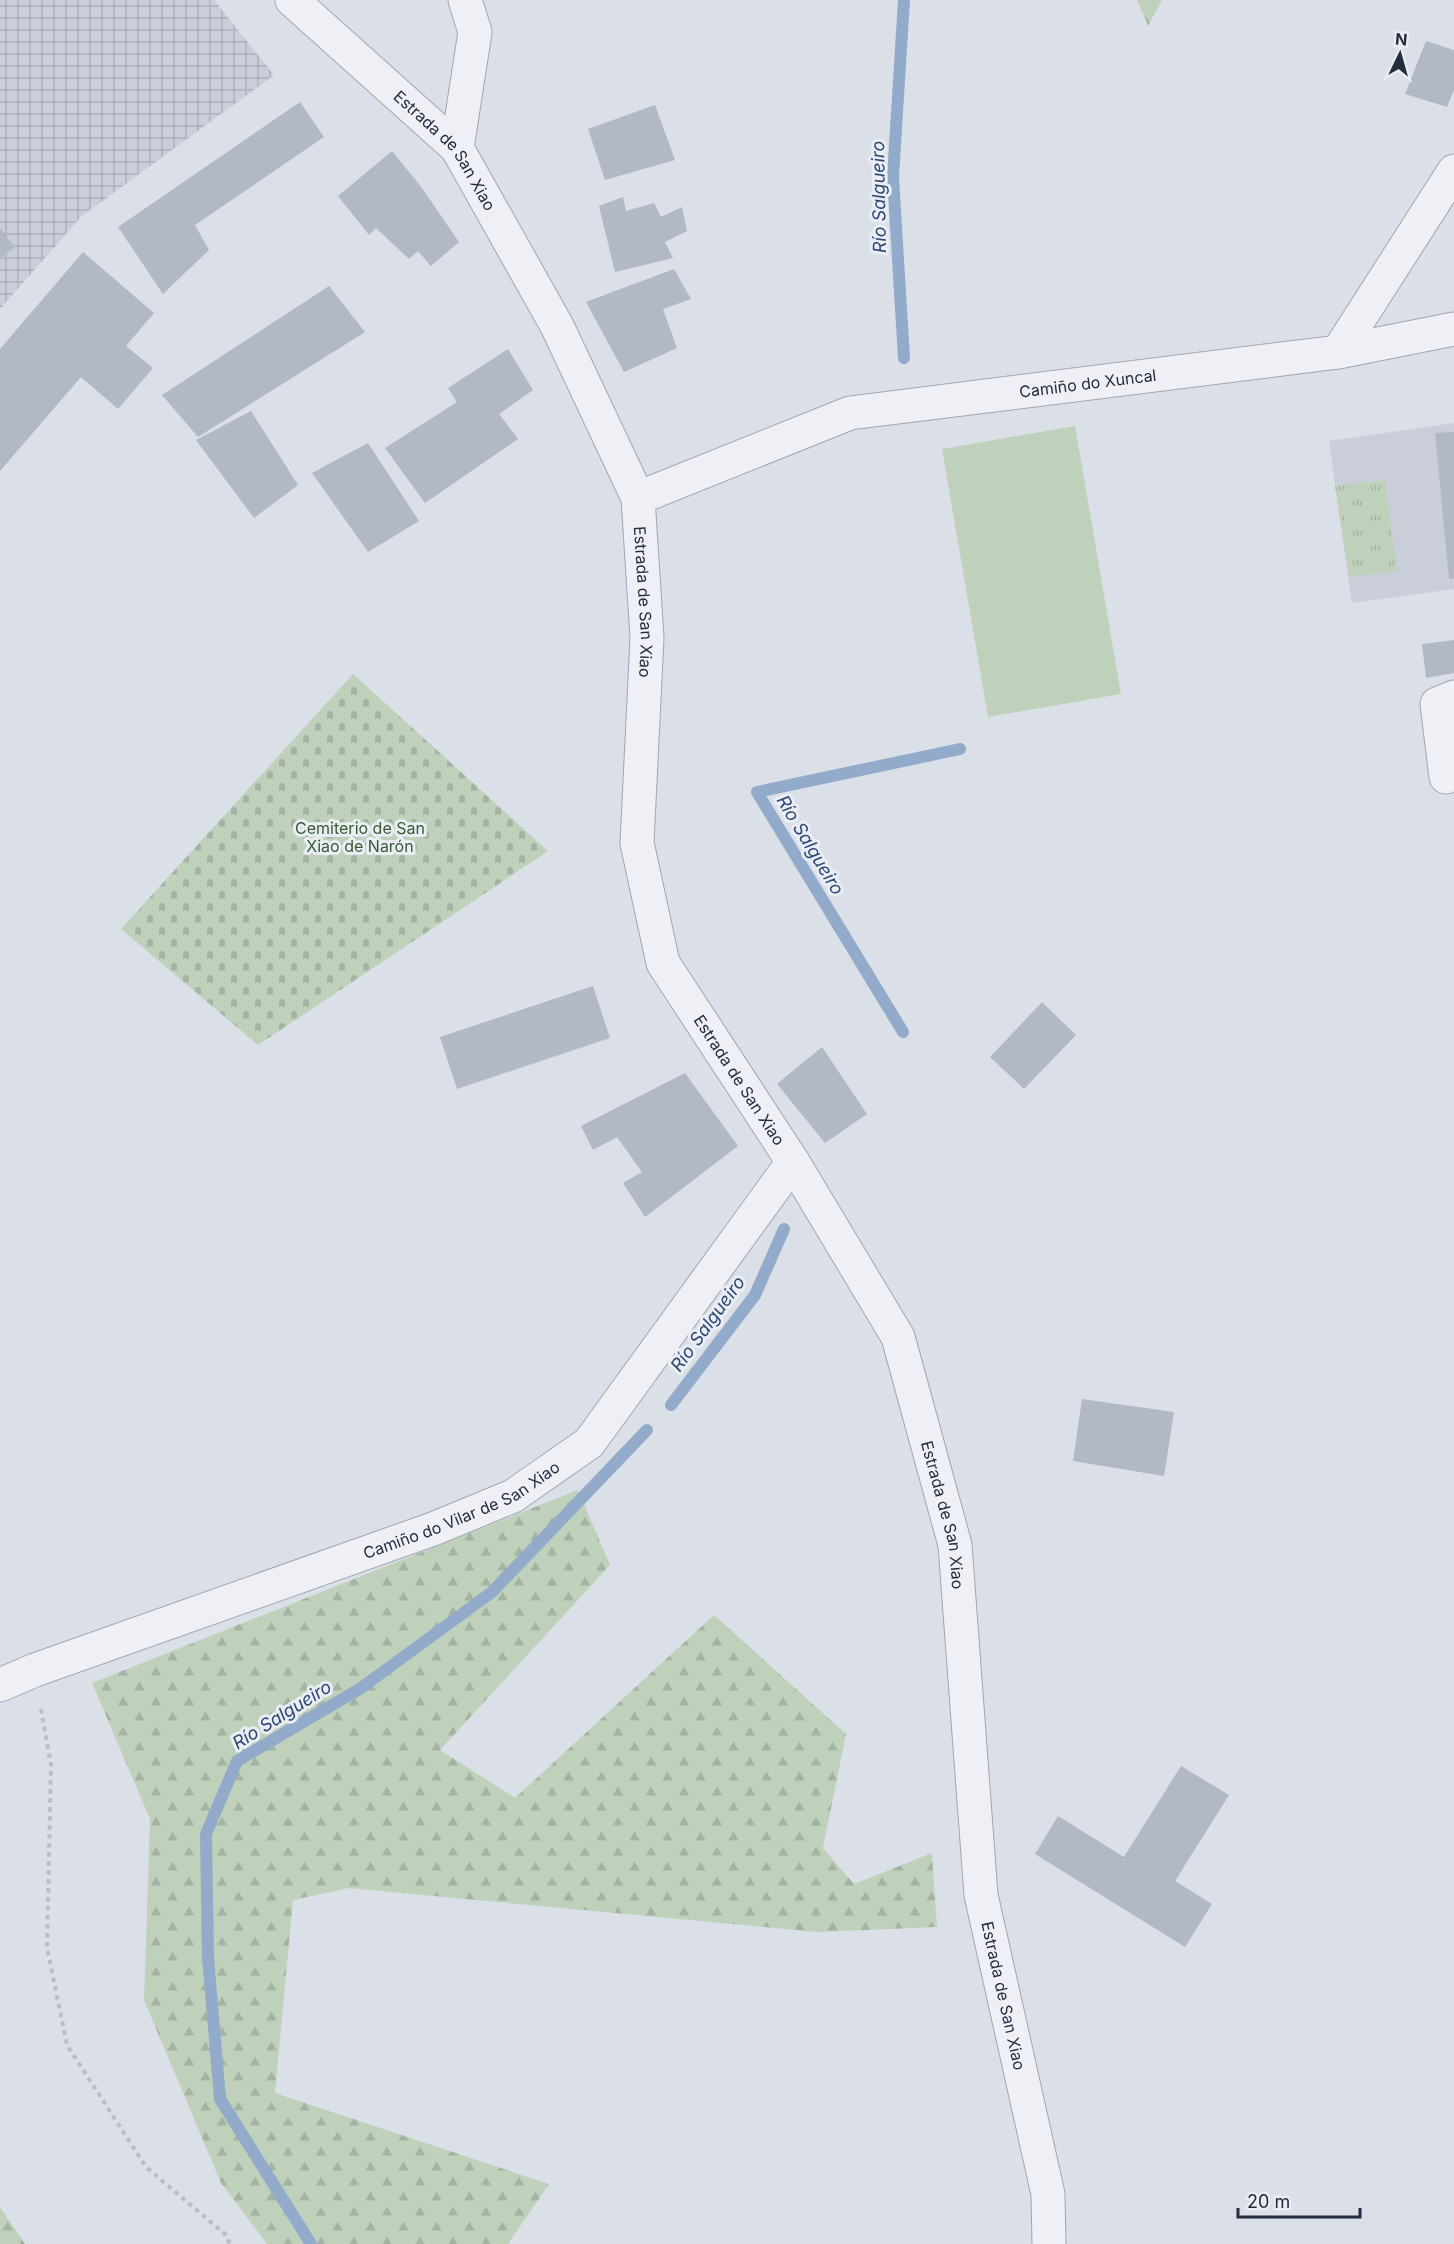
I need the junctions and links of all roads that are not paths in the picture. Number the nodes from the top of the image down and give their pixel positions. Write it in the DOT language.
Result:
graph roads {
  1 [pos="292,0"];
  2 [pos="465,0"];
  3 [pos="457,148"];
  4 [pos="1451,179"];
  5 [pos="1454,329"];
  6 [pos="1338,352"];
  7 [pos="638,498"];
  8 [pos="1454,697"];
  9 [pos="1446,777"];
  10 [pos="793,1162"];
  11 [pos="0,1685"];
  12 [pos="1048,2244"];
  1 -- 3 [label="street, Estrada de San Xiao"];
  2 -- 3 [label="street"];
  3 -- 7 [label="street, Estrada de San Xiao"];
  4 -- 6 [label="street"];
  5 -- 6 [label="street, Camiño do Xuncal"];
  6 -- 7 [label="street, Camiño do Xuncal"];
  7 -- 10 [label="street, Estrada de San Xiao"];
  8 -- 9 [label="street"];
  10 -- 11 [label="street, Camiño do Vilar de San Xiao"];
  10 -- 12 [label="street, Estrada de San Xiao"];
}
